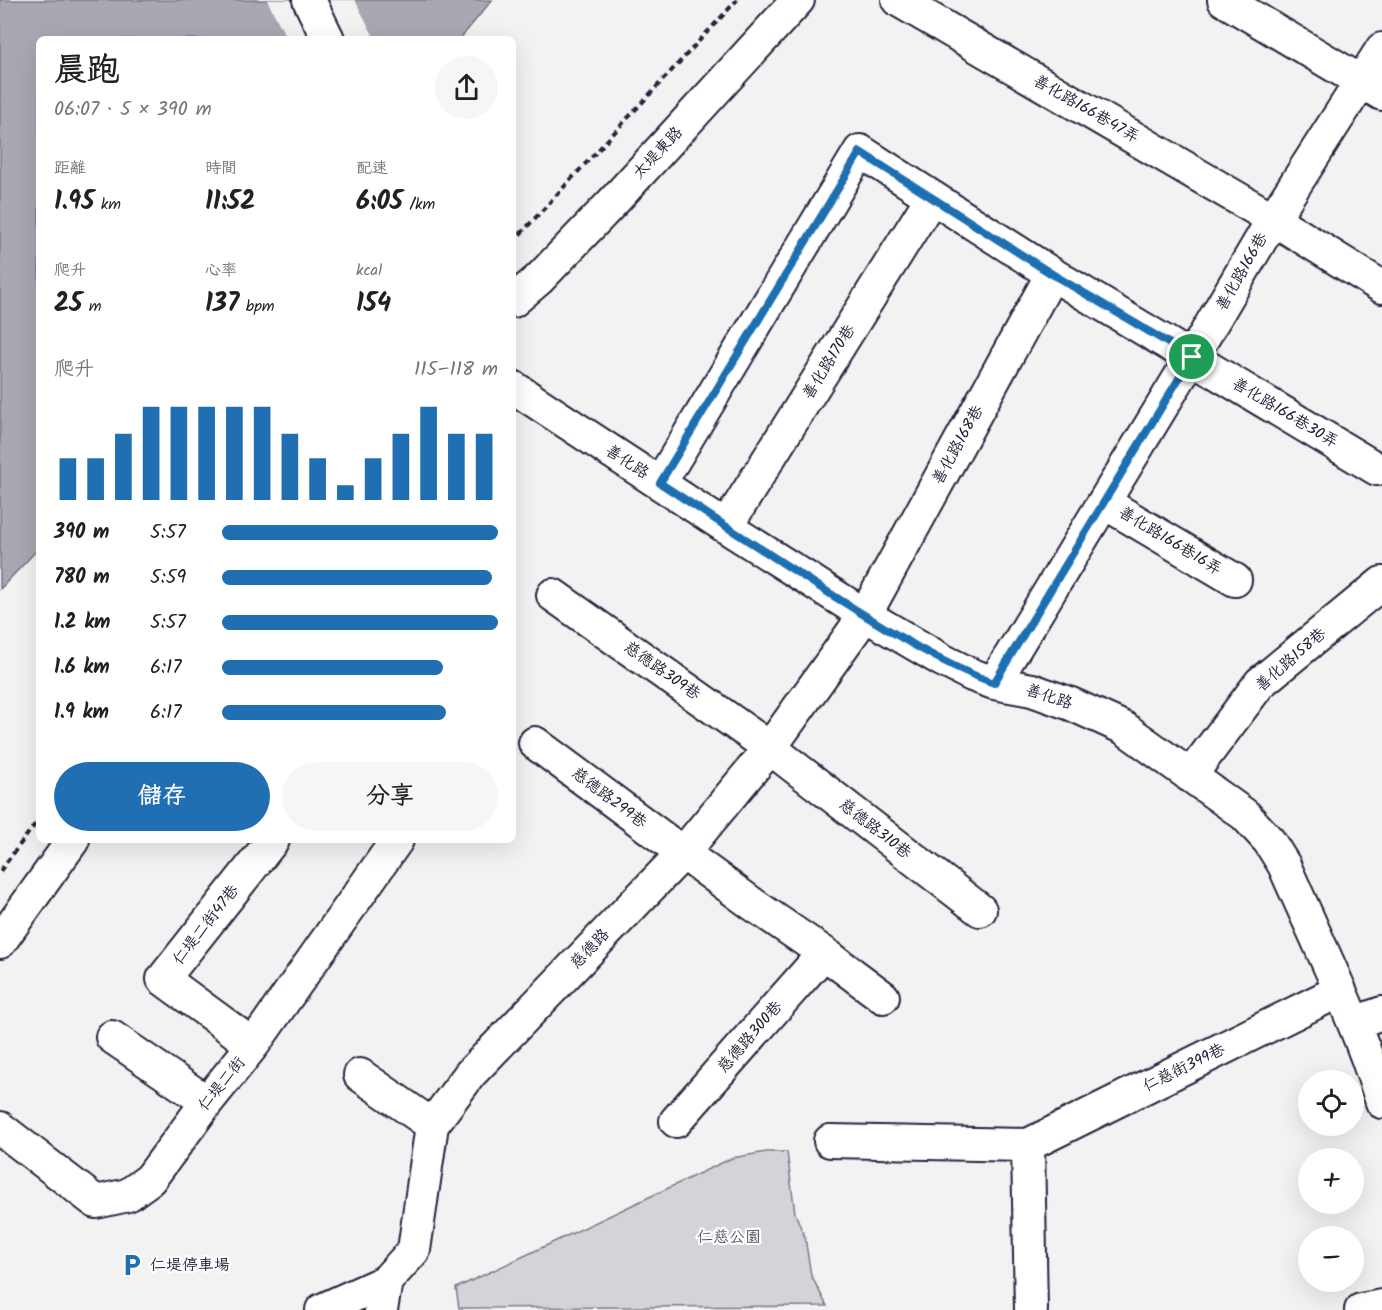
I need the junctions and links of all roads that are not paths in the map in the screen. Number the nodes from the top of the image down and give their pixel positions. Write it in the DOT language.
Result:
graph roads {
  1 [pos="309,0"];
  2 [pos="798,0"];
  3 [pos="898,0"];
  4 [pos="1224,0"];
  5 [pos="327,36"];
  6 [pos="1382,49"];
  7 [pos="1372,88"];
  8 [pos="932,197"];
  9 [pos="1273,219"];
  10 [pos="1052,274"];
  11 [pos="1382,287"];
  12 [pos="516,298"];
  13 [pos="1192,357"];
  14 [pos="516,389"];
  15 [pos="1377,469"];
  16 [pos="660,483"];
  17 [pos="1105,503"];
  18 [pos="726,527"];
  19 [pos="1235,580"];
  20 [pos="1382,583"];
  21 [pos="553,595"];
  22 [pos="865,615"];
  23 [pos="994,683"];
  24 [pos="535,742"];
  25 [pos="770,748"];
  26 [pos="1191,776"];
  27 [pos="71,843"];
  28 [pos="271,843"];
  29 [pos="395,843"];
  30 [pos="683,853"];
  31 [pos="980,910"];
  32 [pos="0,942"];
  33 [pos="824,953"];
  34 [pos="1339,991"];
  35 [pos="883,997"];
  36 [pos="1368,1018"];
  37 [pos="112,1036"];
  38 [pos="253,1046"];
  39 [pos="360,1075"];
  40 [pos="207,1102"];
  41 [pos="1382,1102"];
  42 [pos="676,1121"];
  43 [pos="432,1125"];
  44 [pos="0,1128"];
  45 [pos="830,1141"];
  46 [pos="1028,1145"];
  47 [pos="384,1296"];
  48 [pos="1382,1306"];
  49 [pos="322,1310"];
  50 [pos="1031,1310"];
  51 [pos="1361,1310"];
  1 -- 5 [label="street"];
  2 -- 12 [label="street, 太堤東路"];
  3 -- 9 [label="street, 善化路166巷47弄"];
  4 -- 7 [label="street"];
  6 -- 7 [label="street, 善化路166巷"];
  7 -- 9 [label="street, 善化路166巷"];
  8 -- 10 [label="street, 善化路166巷30弄"];
  8 -- 16 [label="street, 善化路166巷30弄"];
  8 -- 18 [label="street, 善化路170巷"];
  9 -- 11 [label="street, 善化路166巷47弄"];
  9 -- 13 [label="street, 善化路166巷"];
  10 -- 13 [label="street, 善化路166巷30弄"];
  10 -- 22 [label="street, 善化路168巷"];
  13 -- 15 [label="street, 善化路166巷30弄"];
  13 -- 17 [label="street, 善化路166巷"];
  14 -- 16 [label="street, 善化路"];
  16 -- 18 [label="street, 善化路"];
  17 -- 19 [label="street, 善化路166巷16弄"];
  17 -- 23 [label="street, 善化路166巷"];
  18 -- 22 [label="street, 善化路"];
  20 -- 26 [label="street, 善化路158巷"];
  21 -- 25 [label="street, 慈德路309巷"];
  22 -- 23 [label="street, 善化路"];
  22 -- 25 [label="street, 慈德路"];
  23 -- 26 [label="street, 善化路"];
  24 -- 30 [label="street, 慈德路299巷"];
  25 -- 30 [label="street, 慈德路"];
  25 -- 31 [label="street, 慈德路310巷"];
  26 -- 34 [label="street, 善化路"];
  27 -- 32 [label="street"];
  28 -- 38 [label="street, 仁堤二街47巷"];
  29 -- 38 [label="street, 仁堤二街"];
  30 -- 33 [label="street"];
  30 -- 43 [label="street, 慈德路"];
  33 -- 35 [label="street"];
  33 -- 42 [label="street, 慈德路300巷"];
  34 -- 36 [label="street, 善化路"];
  34 -- 46 [label="street, 仁慈街399巷"];
  36 -- 41 [label="street, 善化路"];
  37 -- 40 [label="street"];
  38 -- 40 [label="street, 仁堤二街"];
  39 -- 43 [label="street"];
  40 -- 44 [label="street, 仁堤二街"];
  43 -- 47 [label="street, 慈德路"];
  45 -- 46 [label="street, 仁慈街399巷"];
  46 -- 50 [label="street"];
  47 -- 49 [label="street"];
  48 -- 51 [label="street"];
}
